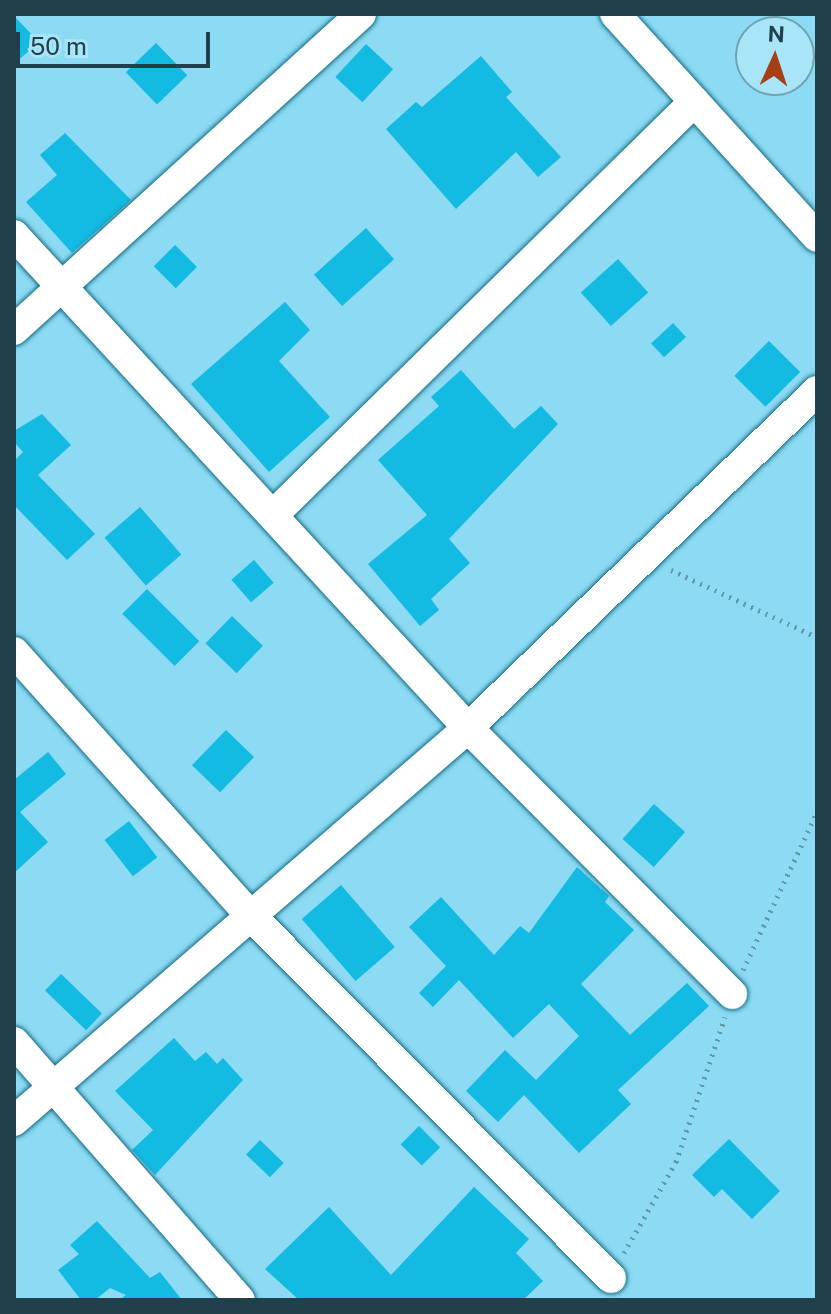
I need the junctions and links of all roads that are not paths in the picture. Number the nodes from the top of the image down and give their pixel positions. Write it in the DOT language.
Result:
graph roads {
  1 [pos="361,14"];
  2 [pos="615,14"];
  3 [pos="694,102"];
  4 [pos="14,235"];
  5 [pos="817,237"];
  6 [pos="62,284"];
  7 [pos="14,330"];
  8 [pos="817,391"];
  9 [pos="273,515"];
  10 [pos="14,652"];
  11 [pos="468,728"];
  12 [pos="250,915"];
  13 [pos="732,994"];
  14 [pos="14,1042"];
  15 [pos="53,1084"];
  16 [pos="14,1121"];
  17 [pos="611,1278"];
  18 [pos="240,1300"];
  1 -- 6 [label="street"];
  2 -- 3 [label="street"];
  3 -- 5 [label="street"];
  3 -- 9 [label="street"];
  4 -- 6 [label="street"];
  6 -- 7 [label="street"];
  6 -- 9 [label="street"];
  8 -- 11 [label="street"];
  9 -- 11 [label="street"];
  10 -- 12 [label="street"];
  11 -- 12 [label="street"];
  11 -- 13 [label="street"];
  12 -- 15 [label="street"];
  12 -- 17 [label="street"];
  14 -- 15 [label="street"];
  15 -- 16 [label="street"];
  15 -- 18 [label="street"];
}
